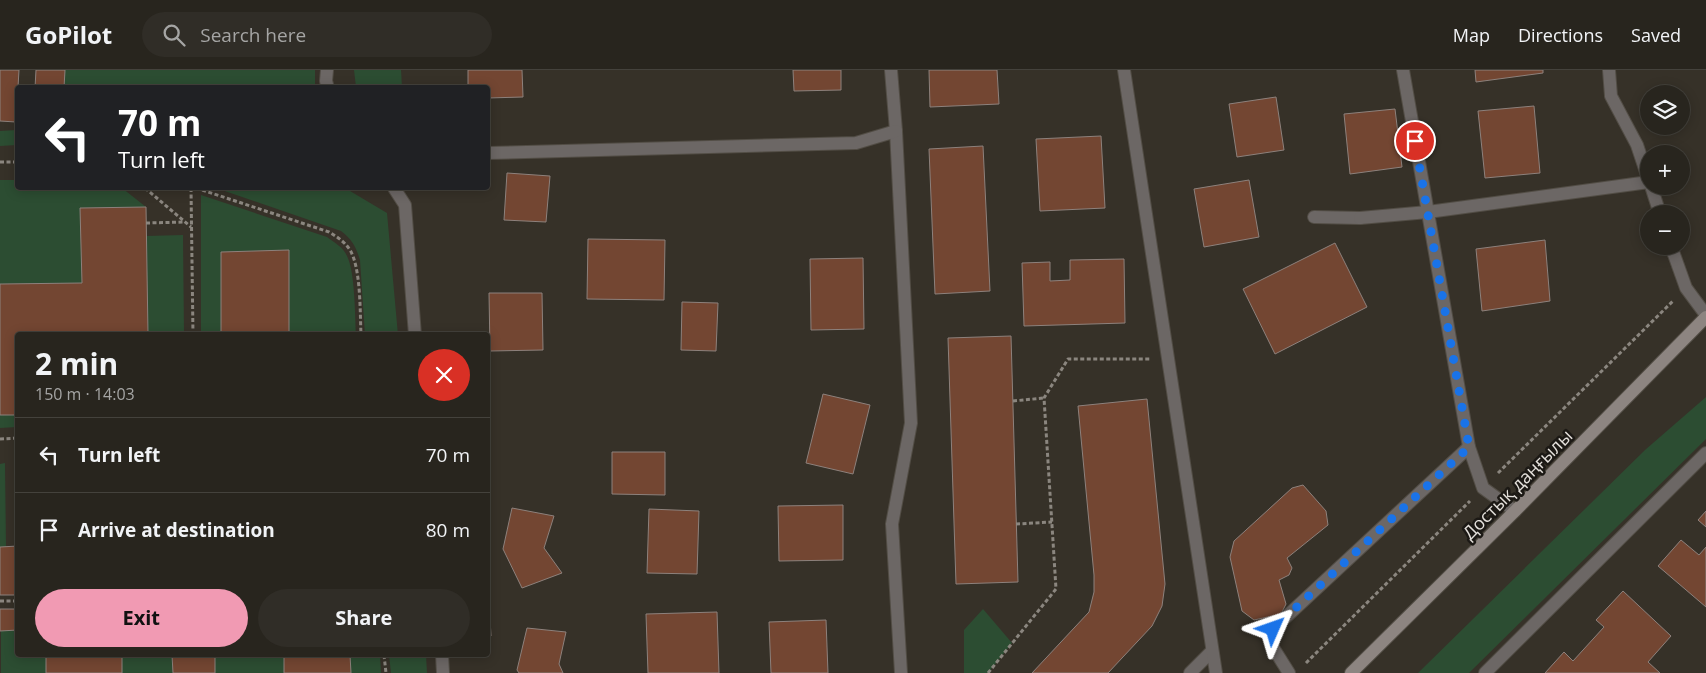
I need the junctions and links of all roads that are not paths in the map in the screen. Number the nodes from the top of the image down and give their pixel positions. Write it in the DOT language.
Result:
graph roads {
  1 [pos="327,70"];
  2 [pos="891,70"];
  3 [pos="1124,70"];
  4 [pos="1403,70"];
  5 [pos="1608,70"];
  6 [pos="327,85"];
  7 [pos="896,131"];
  8 [pos="490,153"];
  9 [pos="1640,154"];
  10 [pos="1640,182"];
  11 [pos="395,190"];
  12 [pos="1428,212"];
  13 [pos="1314,217"];
  14 [pos="1674,255"];
  15 [pos="1706,316"];
  16 [pos="415,332"];
  17 [pos="1469,447"];
  18 [pos="1706,453"];
  19 [pos="1515,511"];
  20 [pos="1212,651"];
  21 [pos="442,657"];
  22 [pos="443,673"];
  23 [pos="902,673"];
  24 [pos="1190,673"];
  25 [pos="1216,673"];
  26 [pos="1289,673"];
  27 [pos="1351,673"];
  28 [pos="1485,673"];
  1 -- 6 [label="street"];
  2 -- 7 [label="street"];
  3 -- 20 [label="street"];
  4 -- 12 [label="street"];
  5 -- 9 [label="street"];
  7 -- 8 [label="street"];
  7 -- 23 [label="street"];
  10 -- 12 [label="street"];
  11 -- 16 [label="street"];
  12 -- 13 [label="street"];
  12 -- 17 [label="street"];
  14 -- 15 [label="street"];
  15 -- 19 [label="main road, Достық даңғылы"];
  17 -- 19 [label="street"];
  17 -- 26 [label="street"];
  18 -- 28 [label="street"];
  19 -- 27 [label="main road, Достық даңғылы"];
  20 -- 24 [label="street"];
  20 -- 25 [label="street"];
  21 -- 22 [label="street"];
}
